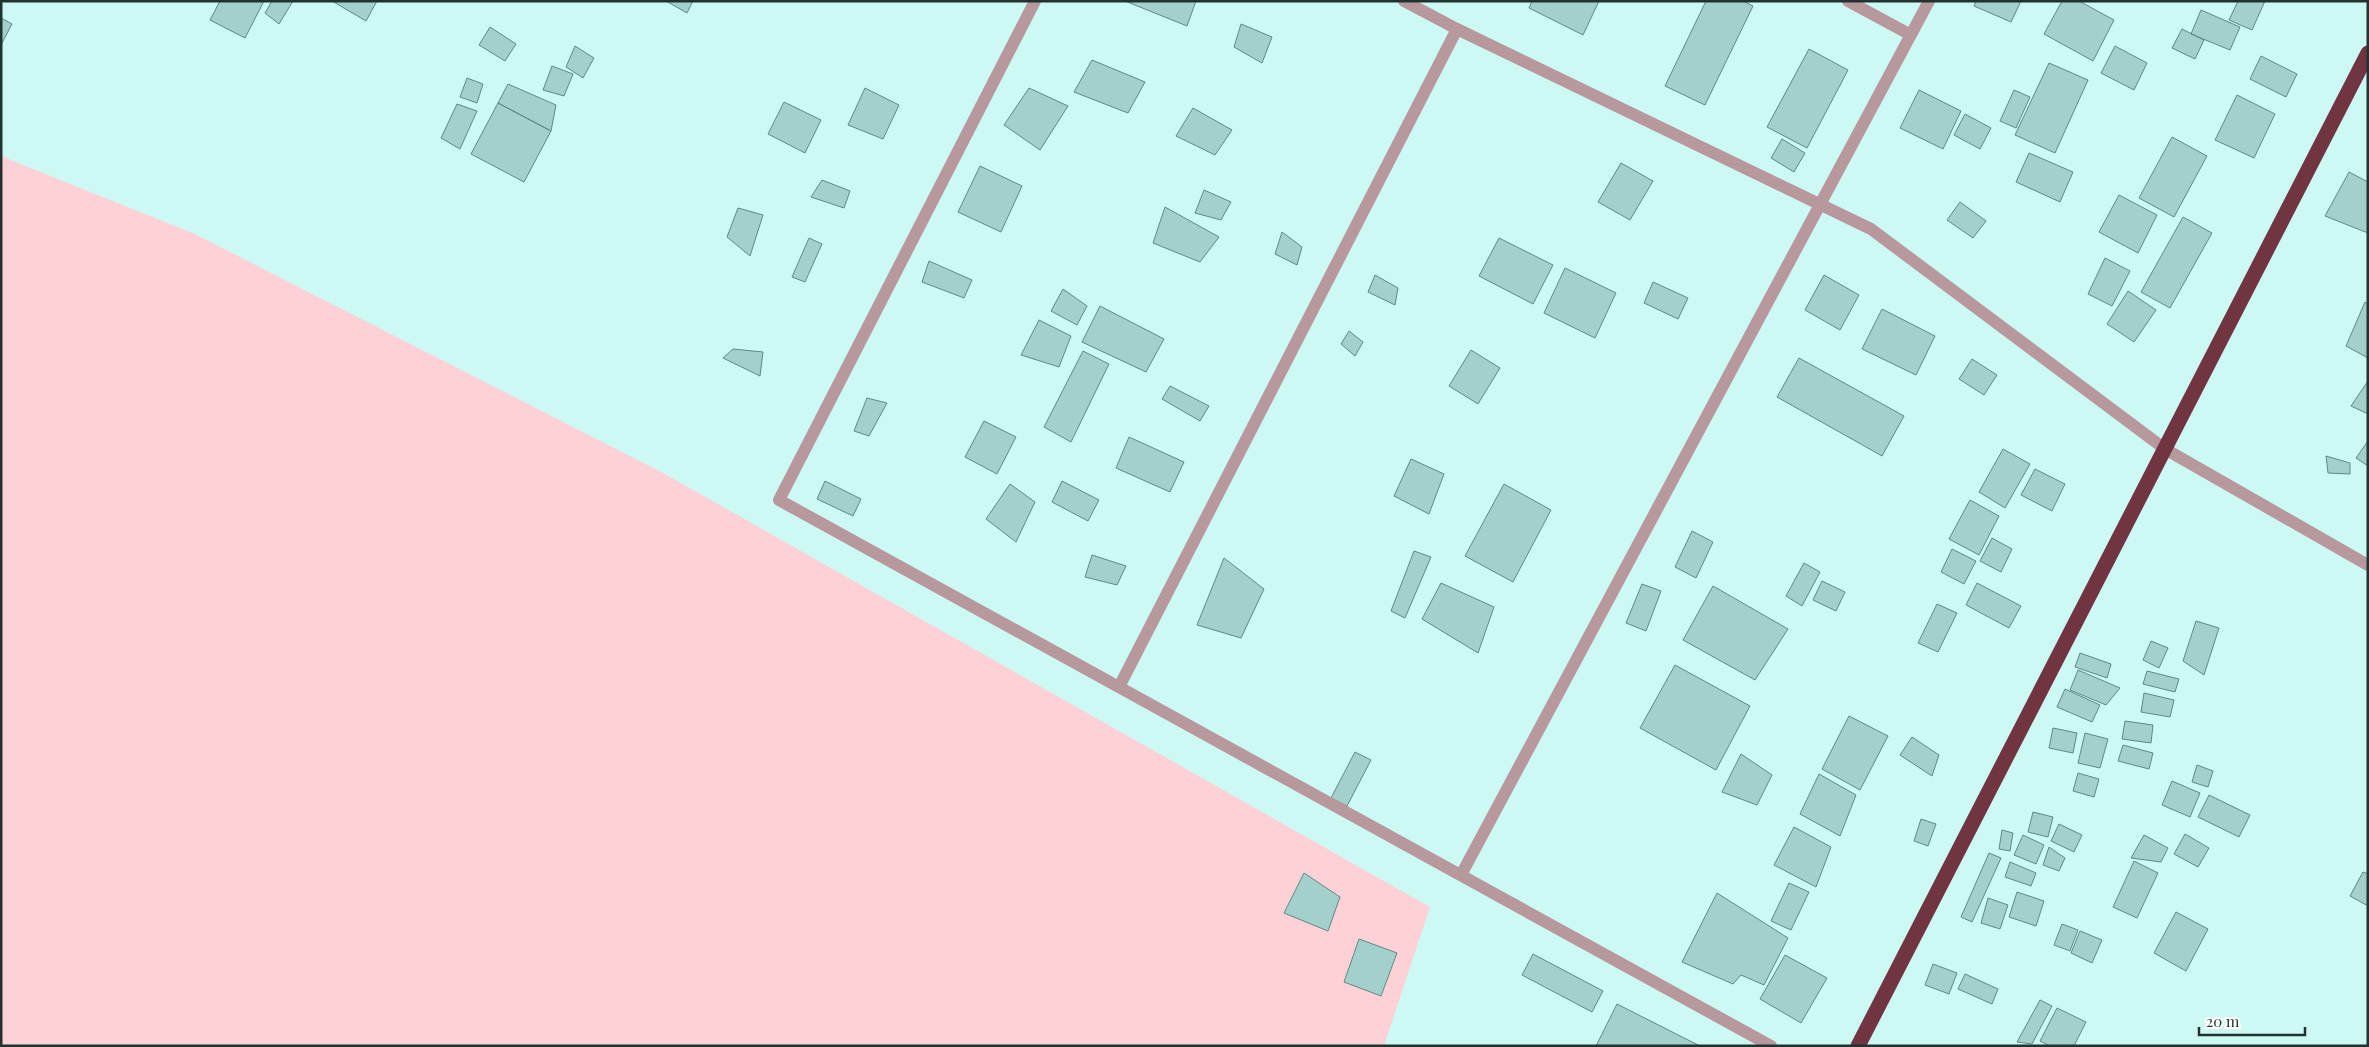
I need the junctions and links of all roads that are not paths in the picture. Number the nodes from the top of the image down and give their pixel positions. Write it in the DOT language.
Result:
graph roads {
  1 [pos="1035,1"];
  2 [pos="1404,1"];
  3 [pos="1848,1"];
  4 [pos="1929,1"];
  5 [pos="1457,29"];
  6 [pos="1911,35"];
  7 [pos="2368,53"];
  8 [pos="1820,204"];
  9 [pos="2165,449"];
  10 [pos="2368,565"];
  11 [pos="1119,687"];
  12 [pos="1461,875"];
  13 [pos="1771,1046"];
  14 [pos="1858,1046"];
  1 -- 11 [label="street"];
  2 -- 5 [label="street"];
  3 -- 6 [label="street"];
  4 -- 6 [label="street"];
  5 -- 8 [label="street"];
  5 -- 11 [label="street"];
  6 -- 8 [label="street"];
  7 -- 9 [label="highway"];
  8 -- 9 [label="street"];
  8 -- 12 [label="street"];
  9 -- 10 [label="street"];
  9 -- 14 [label="highway"];
  11 -- 12 [label="street"];
  12 -- 13 [label="street"];
}
